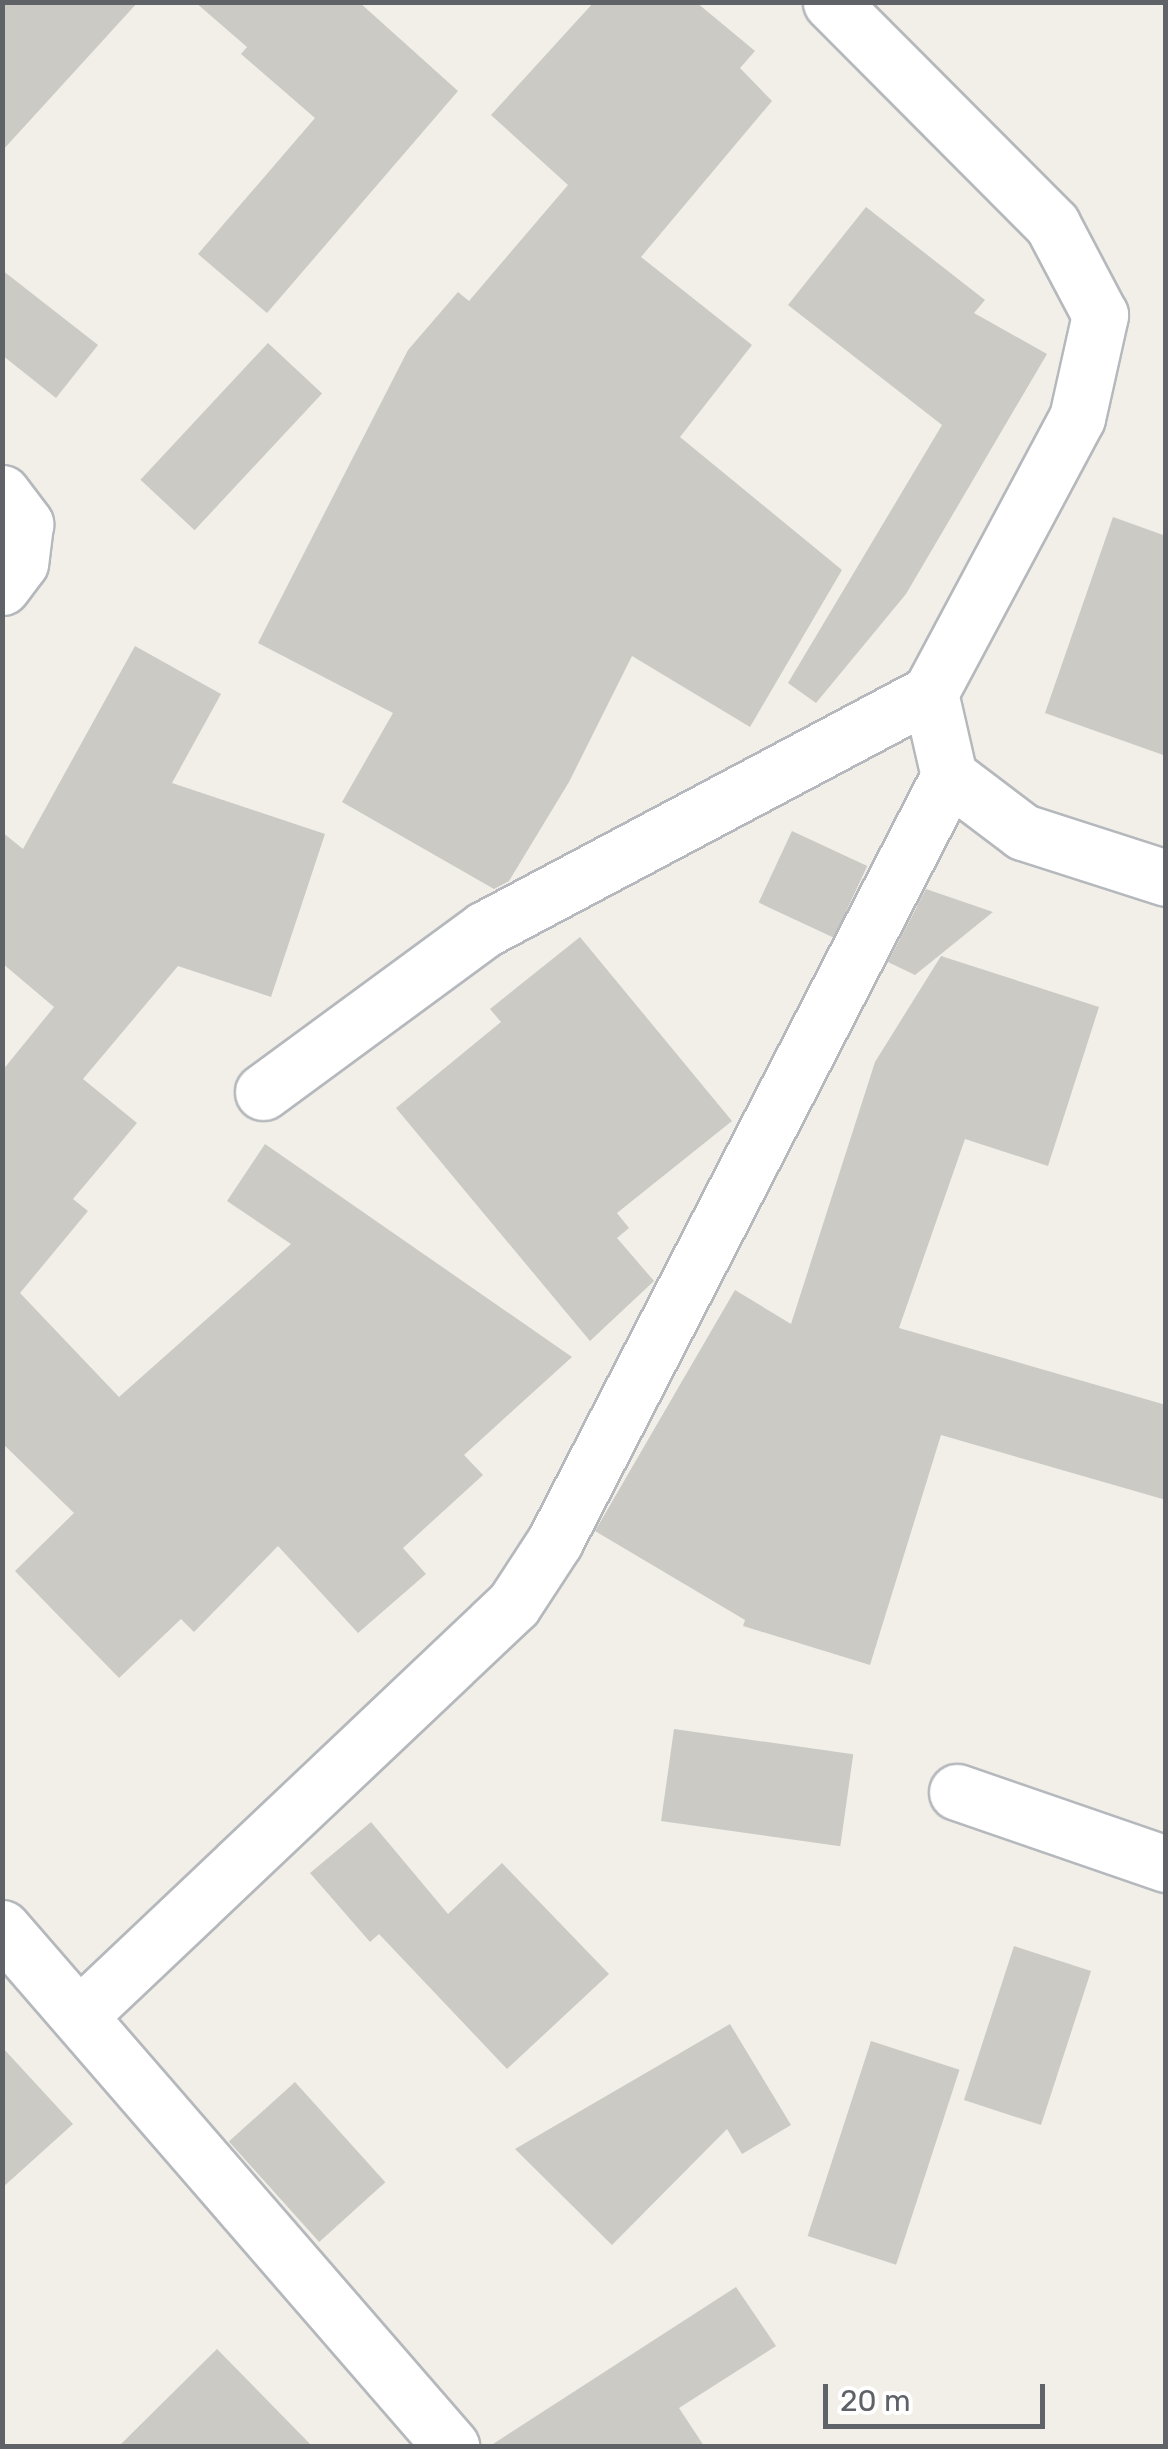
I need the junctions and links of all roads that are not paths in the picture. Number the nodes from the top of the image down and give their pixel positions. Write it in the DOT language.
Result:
graph roads {
  1 [pos="831,2"];
  2 [pos="2,493"];
  3 [pos="2,587"];
  4 [pos="930,693"];
  5 [pos="949,776"];
  6 [pos="1166,878"];
  7 [pos="263,1092"];
  8 [pos="957,1792"];
  9 [pos="1166,1864"];
  10 [pos="2,1928"];
  11 [pos="80,2014"];
  12 [pos="451,2446"];
  1 -- 4 [label="street"];
  2 -- 3 [label="street"];
  4 -- 5 [label="street"];
  4 -- 7 [label="street"];
  5 -- 6 [label="street"];
  5 -- 11 [label="street"];
  8 -- 9 [label="street"];
  10 -- 11 [label="street"];
  11 -- 12 [label="street"];
}
